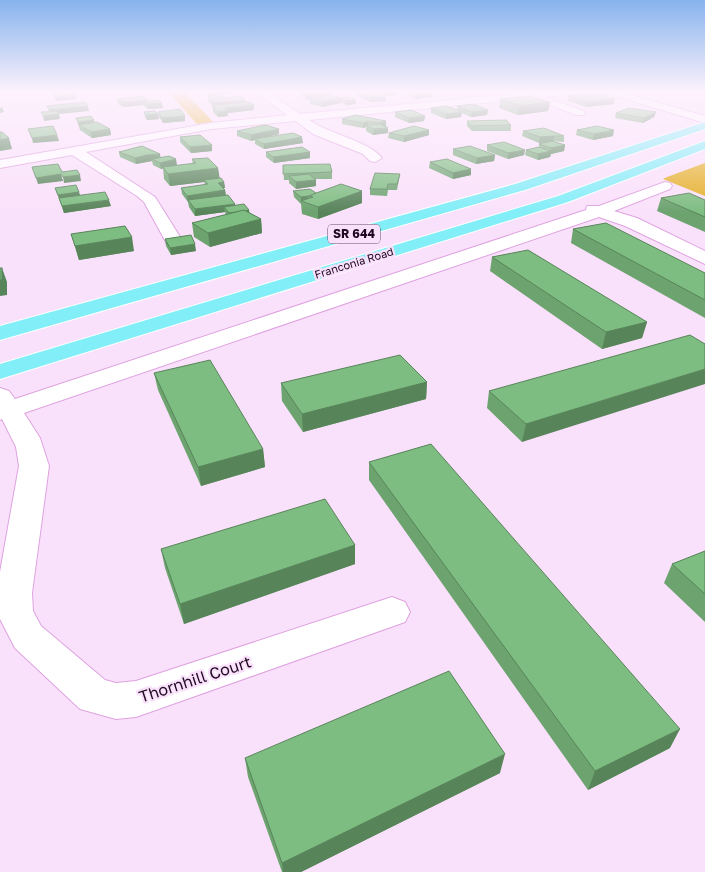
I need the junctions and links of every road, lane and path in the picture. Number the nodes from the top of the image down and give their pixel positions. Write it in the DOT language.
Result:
graph roads {
  1 [pos="177,132"];
  2 [pos="320,132"];
  3 [pos="685,132"];
  4 [pos="705,146"];
  5 [pos="76,152"];
  6 [pos="376,158"];
  7 [pos="0,164"];
  8 [pos="666,186"];
  9 [pos="563,199"];
  10 [pos="600,211"];
  11 [pos="173,240"];
  12 [pos="705,258"];
  13 [pos="0,333"];
  14 [pos="0,372"];
  15 [pos="3,406"];
  16 [pos="392,612"];
  1 -- 5 [label="street"];
  2 -- 6 [label="street"];
  3 -- 13 [label="main road, SR 644"];
  4 -- 9 [label="main road, Franconia Road / SR 644"];
  5 -- 7 [label="street"];
  5 -- 11 [label="street"];
  8 -- 10 [label="street"];
  9 -- 10 [label="street"];
  9 -- 14 [label="main road, Franconia Road / SR 644"];
  10 -- 12 [label="street"];
  10 -- 15 [label="street"];
  15 -- 16 [label="street, Thornhill Court"];
}
